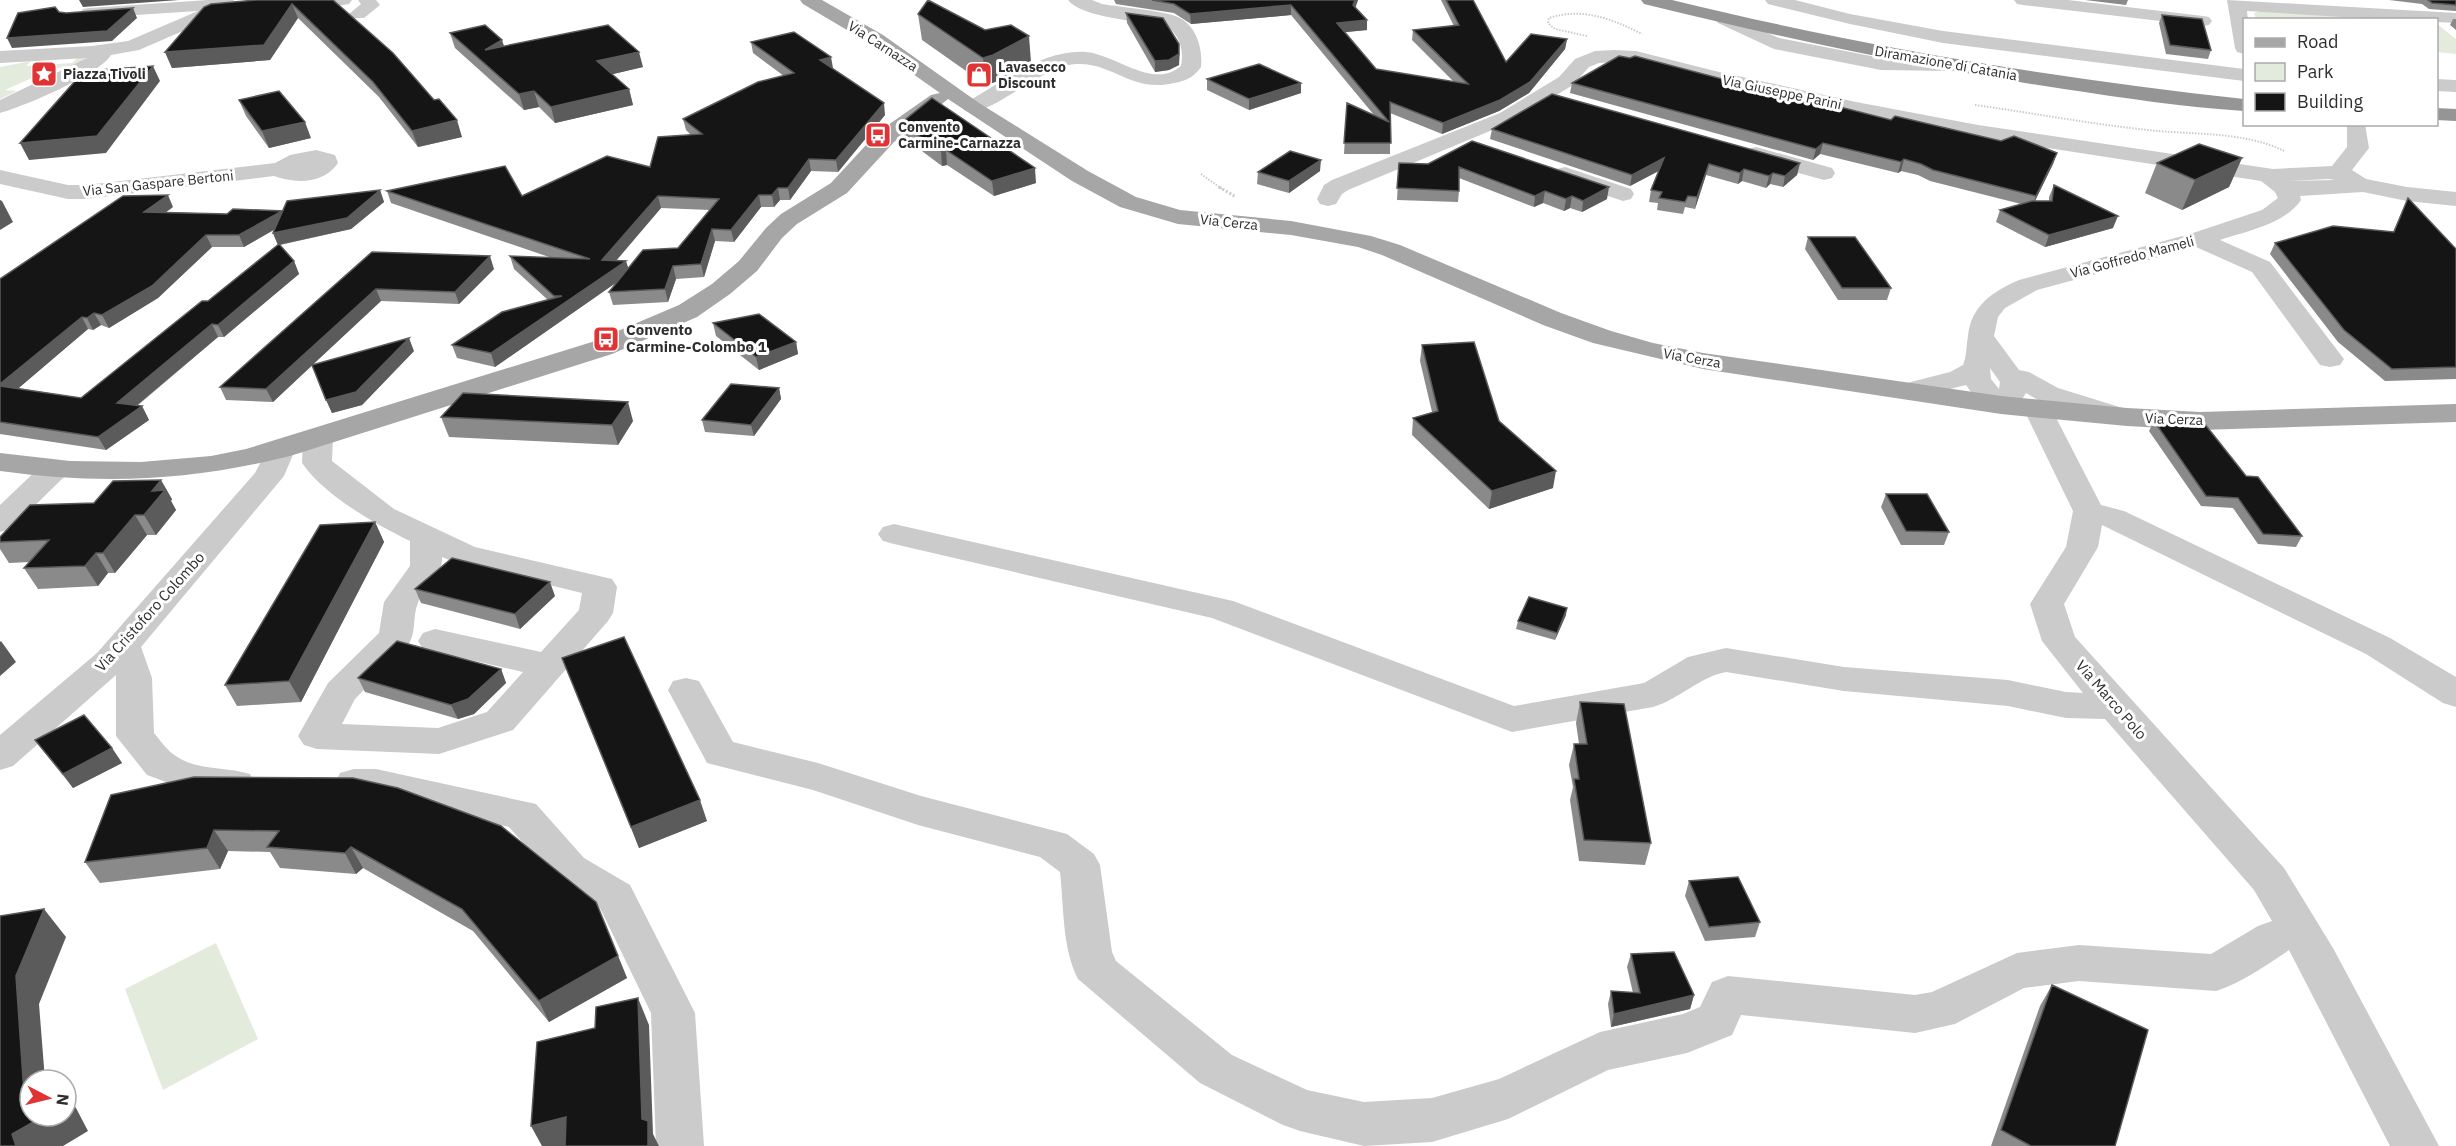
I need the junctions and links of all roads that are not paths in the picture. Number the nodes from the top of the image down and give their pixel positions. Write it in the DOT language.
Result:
graph roads {
  1 [pos="343,0"];
  2 [pos="809,0"];
  3 [pos="1077,0"];
  4 [pos="1650,0"];
  5 [pos="1684,0"];
  6 [pos="1774,0"];
  7 [pos="2023,0"];
  8 [pos="2236,3"];
  9 [pos="1807,4"];
  10 [pos="269,5"];
  11 [pos="231,6"];
  12 [pos="70,15"];
  13 [pos="2456,18"];
  14 [pos="2203,21"];
  15 [pos="155,37"];
  16 [pos="2243,42"];
  17 [pos="92,52"];
  18 [pos="40,56"];
  19 [pos="0,57"];
  20 [pos="0,63"];
  21 [pos="80,70"];
  22 [pos="2243,75"];
  23 [pos="2456,81"];
  24 [pos="2438,83"];
  25 [pos="2438,83"];
  26 [pos="2456,86"];
  27 [pos="1546,95"];
  28 [pos="2243,95"];
  29 [pos="967,103"];
  30 [pos="1575,103"];
  31 [pos="2243,105"];
  32 [pos="0,107"];
  33 [pos="2438,114"];
  34 [pos="2456,115"];
  35 [pos="2438,124"];
  36 [pos="2456,125"];
  37 [pos="2356,127"];
  38 [pos="1458,138"];
  39 [pos="1733,147"];
  40 [pos="1486,148"];
  41 [pos="281,169"];
  42 [pos="1549,169"];
  43 [pos="1824,172"];
  44 [pos="2338,173"];
  45 [pos="0,177"];
  46 [pos="2279,182"];
  47 [pos="2359,184"];
  48 [pos="1623,194"];
  49 [pos="1328,199"];
  50 [pos="2456,199"];
  51 [pos="2198,239"];
  52 [pos="1980,335"];
  53 [pos="2330,359"];
  54 [pos="1976,369"];
  55 [pos="2006,369"];
  56 [pos="1909,391"];
  57 [pos="2001,405"];
  58 [pos="2038,410"];
  59 [pos="2456,413"];
  60 [pos="2127,417"];
  61 [pos="318,450"];
  62 [pos="0,462"];
  63 [pos="275,463"];
  64 [pos="53,471"];
  65 [pos="2089,511"];
  66 [pos="0,522"];
  67 [pos="894,534"];
  68 [pos="426,536"];
  69 [pos="435,641"];
  70 [pos="123,645"];
  71 [pos="549,666"];
  72 [pos="686,690"];
  73 [pos="2456,694"];
  74 [pos="2115,707"];
  75 [pos="0,756"];
  76 [pos="274,784"];
  77 [pos="320,784"];
  78 [pos="2309,945"];
  79 [pos="680,1146"];
  80 [pos="2415,1146"];
  1 -- 10 [label="street"];
  2 -- 29 [label="main road, Via Carnazza"];
  3 -- 29 [label="street"];
  4 -- 31 [label="highway, Diramazione di Catania"];
  5 -- 28 [label="highway, Diramazione di Catania"];
  6 -- 9 [label="street"];
  7 -- 14 [label="street"];
  8 -- 13 [label="street"];
  8 -- 16 [label="street"];
  9 -- 22 [label="street"];
  11 -- 12 [label="street"];
  11 -- 15 [label="street"];
  15 -- 17 [label="street"];
  15 -- 21 [label="street"];
  17 -- 18 [label="street"];
  17 -- 21 [label="street"];
  18 -- 19 [label="street"];
  18 -- 20 [label="street"];
  21 -- 32 [label="street"];
  23 -- 24 [label="street"];
  25 -- 26 [label="street"];
  27 -- 30 [label="street"];
  27 -- 38 [label="street, Via Giuseppe Parini"];
  27 -- 46 [label="street, Via Giuseppe Parini"];
  29 -- 56 [label="main road, Via Cerza"];
  29 -- 61 [label="main road"];
  33 -- 34 [label="highway"];
  35 -- 36 [label="highway"];
  37 -- 44 [label="street"];
  38 -- 40 [label="street"];
  38 -- 49 [label="street, Via Giuseppe Parini"];
  39 -- 43 [label="street"];
  41 -- 45 [label="street, Via San Gaspare Bertoni"];
  42 -- 48 [label="street"];
  44 -- 46 [label="street"];
  44 -- 47 [label="street"];
  46 -- 47 [label="street"];
  46 -- 51 [label="street, Via Goffredo Mameli"];
  47 -- 50 [label="street"];
  51 -- 52 [label="street, Via Goffredo Mameli"];
  51 -- 53 [label="street"];
  52 -- 54 [label="street, Via Goffredo Mameli"];
  52 -- 55 [label="street"];
  54 -- 56 [label="street"];
  54 -- 57 [label="street"];
  55 -- 57 [label="street"];
  55 -- 60 [label="street"];
  56 -- 57 [label="main road, Via Cerza"];
  57 -- 58 [label="main road, Via Cerza"];
  58 -- 60 [label="main road, Via Cerza"];
  58 -- 65 [label="street"];
  59 -- 60 [label="main road, Via Cerza"];
  61 -- 63 [label="street"];
  61 -- 68 [label="street"];
  62 -- 64 [label="main road"];
  63 -- 64 [label="main road"];
  63 -- 70 [label="street, Via Cristoforo Colombo"];
  64 -- 66 [label="street"];
  65 -- 73 [label="street"];
  65 -- 74 [label="street, Via Marco Polo"];
  67 -- 74 [label="street"];
  68 -- 71 [label="street"];
  68 -- 71 [label="street"];
  69 -- 71 [label="street"];
  70 -- 75 [label="street, Via Cristoforo Colombo"];
  70 -- 76 [label="street"];
  72 -- 78 [label="street"];
  74 -- 78 [label="street, Via Marco Polo"];
  77 -- 79 [label="street"];
  78 -- 80 [label="street, Via Marco Polo"];
}
